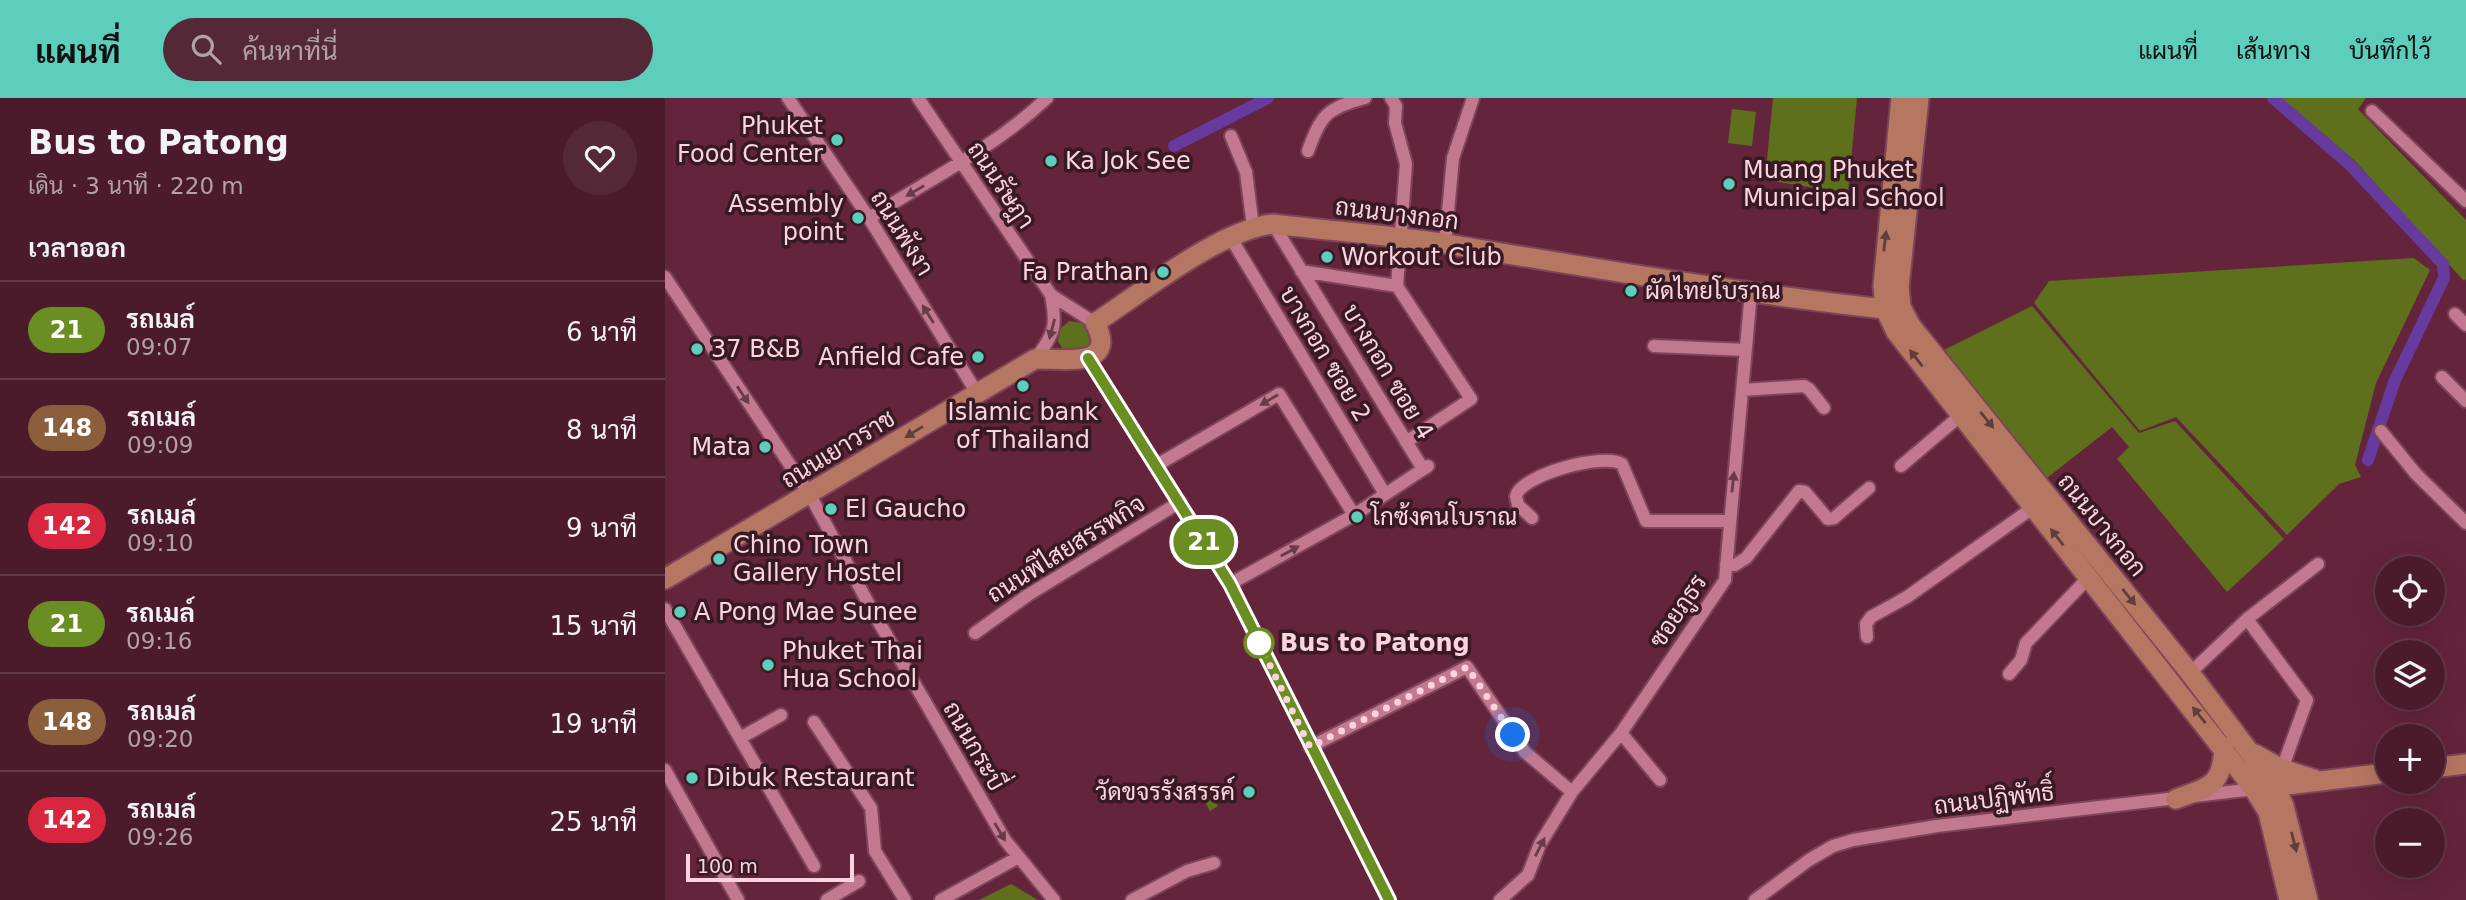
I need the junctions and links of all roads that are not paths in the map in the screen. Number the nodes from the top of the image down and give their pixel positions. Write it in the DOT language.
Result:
graph roads {
  1 [pos="788,98"];
  2 [pos="918,98"];
  3 [pos="1047,98"];
  4 [pos="1366,98"];
  5 [pos="1391,98"];
  6 [pos="1473,98"];
  7 [pos="1901,98"];
  8 [pos="1919,98"];
  9 [pos="2372,111"];
  10 [pos="1231,136"];
  11 [pos="1308,151"];
  12 [pos="961,164"];
  13 [pos="2466,201"];
  14 [pos="869,218"];
  15 [pos="1273,224"];
  16 [pos="1253,227"];
  17 [pos="1229,235"];
  18 [pos="1403,239"];
  19 [pos="1445,244"];
  20 [pos="1301,271"];
  21 [pos="665,277"];
  22 [pos="1397,286"];
  23 [pos="1751,292"];
  24 [pos="1051,295"];
  25 [pos="1893,308"];
  26 [pos="2455,314"];
  27 [pos="1095,323"];
  28 [pos="2466,325"];
  29 [pos="1654,346"];
  30 [pos="1746,350"];
  31 [pos="1088,358"];
  32 [pos="1035,359"];
  33 [pos="2442,377"];
  34 [pos="1742,390"];
  35 [pos="977,393"];
  36 [pos="2466,401"];
  37 [pos="1824,408"];
  38 [pos="1961,415"];
  39 [pos="2381,431"];
  40 [pos="1406,442"];
  41 [pos="1157,465"];
  42 [pos="1901,466"];
  43 [pos="1869,488"];
  44 [pos="1385,494"];
  45 [pos="810,495"];
  46 [pos="1180,502"];
  47 [pos="2034,507"];
  48 [pos="1353,515"];
  49 [pos="1532,518"];
  50 [pos="1728,521"];
  51 [pos="2466,523"];
  52 [pos="2318,564"];
  53 [pos="1726,565"];
  54 [pos="2089,577"];
  55 [pos="665,579"];
  56 [pos="1230,584"];
  57 [pos="665,609"];
  58 [pos="2247,619"];
  59 [pos="975,633"];
  60 [pos="1867,637"];
  61 [pos="2190,673"];
  62 [pos="2009,674"];
  63 [pos="781,715"];
  64 [pos="814,722"];
  65 [pos="1621,733"];
  66 [pos="740,738"];
  67 [pos="1310,747"];
  68 [pos="2224,747"];
  69 [pos="2466,764"];
  70 [pos="2445,767"];
  71 [pos="665,770"];
  72 [pos="2375,774"];
  73 [pos="2278,778"];
  74 [pos="1660,780"];
  75 [pos="2254,789"];
  76 [pos="1573,792"];
  77 [pos="2176,799"];
  78 [pos="1017,858"];
  79 [pos="1214,863"];
  80 [pos="814,866"];
  81 [pos="859,881"];
  82 [pos="738,900"];
  83 [pos="827,900"];
  84 [pos="905,900"];
  85 [pos="941,900"];
  86 [pos="1054,900"];
  87 [pos="1132,900"];
  88 [pos="1389,900"];
  89 [pos="1500,900"];
  90 [pos="1755,900"];
  91 [pos="2289,900"];
  92 [pos="2308,900"];
  1 -- 14 [label="street, ถนนพังงา"];
  2 -- 12 [label="street, ถนนรัษฎา"];
  3 -- 12 [label="street"];
  4 -- 11 [label="street"];
  5 -- 18 [label="street"];
  6 -- 19 [label="street"];
  25 -- 7 [label="main road, one-way"];
  8 -- 25 [label="main road"];
  9 -- 13 [label="street"];
  10 -- 16 [label="street"];
  12 -- 14 [label="street, one-way"];
  12 -- 24 [label="street, ถนนรัษฎา"];
  35 -- 14 [label="street, ถนนพังงา, one-way"];
  15 -- 16 [label="main road, ถนนบางกอก"];
  15 -- 18 [label="main road, ถนนบางกอก"];
  15 -- 20 [label="street, บางกอก ซอย 4"];
  16 -- 17 [label="main road, ถนนบางกอก"];
  17 -- 27 [label="main road, ถนนบางกอก"];
  17 -- 44 [label="street, บางกอก ซอย 2"];
  18 -- 19 [label="main road, ถนนบางกอก"];
  18 -- 22 [label="street"];
  19 -- 23 [label="main road, ถนนบางกอก"];
  20 -- 22 [label="street"];
  20 -- 40 [label="street, บางกอก ซอย 4"];
  21 -- 45 [label="street, ถนนกระบี่, one-way"];
  22 -- 40 [label="street"];
  23 -- 25 [label="main road, ถนนบางกอก"];
  23 -- 30 [label="street, ซอยภูธร"];
  24 -- 27 [label="street"];
  24 -- 32 [label="street, one-way"];
  38 -- 25 [label="main road, ถนนบางกอก, one-way"];
  25 -- 61 [label="main road, ถนนบางกอก, one-way"];
  26 -- 28 [label="street"];
  27 -- 31 [label="main road"];
  29 -- 30 [label="street"];
  30 -- 34 [label="street, ซอยภูธร"];
  31 -- 32 [label="main road"];
  31 -- 41 [label="street"];
  32 -- 35 [label="main road, ถนนเยาวราช"];
  33 -- 36 [label="street"];
  34 -- 37 [label="street"];
  50 -- 34 [label="street, ซอยภูธร, one-way"];
  35 -- 45 [label="main road, ถนนเยาวราช, one-way"];
  38 -- 42 [label="street"];
  38 -- 47 [label="main road, ถนนบางกอก"];
  39 -- 51 [label="street"];
  40 -- 44 [label="street, บางกอก ซอย 4"];
  41 -- 46 [label="street"];
  48 -- 41 [label="street, one-way"];
  43 -- 53 [label="street"];
  44 -- 48 [label="street"];
  45 -- 55 [label="main road, ถนนเยาวราช"];
  45 -- 78 [label="street, ถนนกระบี่, one-way"];
  46 -- 56 [label="street"];
  46 -- 59 [label="street, ถนนพิไสยสรรพกิจ"];
  54 -- 47 [label="main road, ถนนบางกอก, one-way"];
  47 -- 60 [label="street"];
  56 -- 48 [label="street, one-way"];
  49 -- 50 [label="street"];
  50 -- 53 [label="street, ซอยภูธร"];
  52 -- 58 [label="street"];
  53 -- 65 [label="street, ซอยภูธร"];
  54 -- 62 [label="street"];
  68 -- 54 [label="main road, ถนนบางกอก, one-way"];
  56 -- 67 [label="street"];
  57 -- 66 [label="street"];
  58 -- 61 [label="street"];
  58 -- 73 [label="street"];
  61 -- 73 [label="main road, ถนนบางกอก"];
  63 -- 66 [label="street"];
  64 -- 84 [label="street"];
  65 -- 74 [label="street"];
  65 -- 76 [label="street, ซอยภูธร"];
  66 -- 80 [label="street"];
  67 -- 76 [label="street"];
  67 -- 88 [label="street"];
  68 -- 75 [label="main road, ถนนบางกอก"];
  68 -- 77 [label="main road"];
  69 -- 70 [label="main road"];
  71 -- 82 [label="street"];
  72 -- 73 [label="main road"];
  73 -- 75 [label="main road"];
  73 -- 92 [label="main road, one-way"];
  75 -- 77 [label="street, ถนนปฏิพัทธิ์"];
  75 -- 91 [label="main road, ถนนบางกอก"];
  89 -- 76 [label="street, ซอยภูธร, one-way"];
  77 -- 90 [label="street, ถนนปฏิพัทธิ์"];
  78 -- 85 [label="street"];
  78 -- 86 [label="street, ถนนกระบี่"];
  79 -- 87 [label="street"];
  81 -- 83 [label="street"];
}
